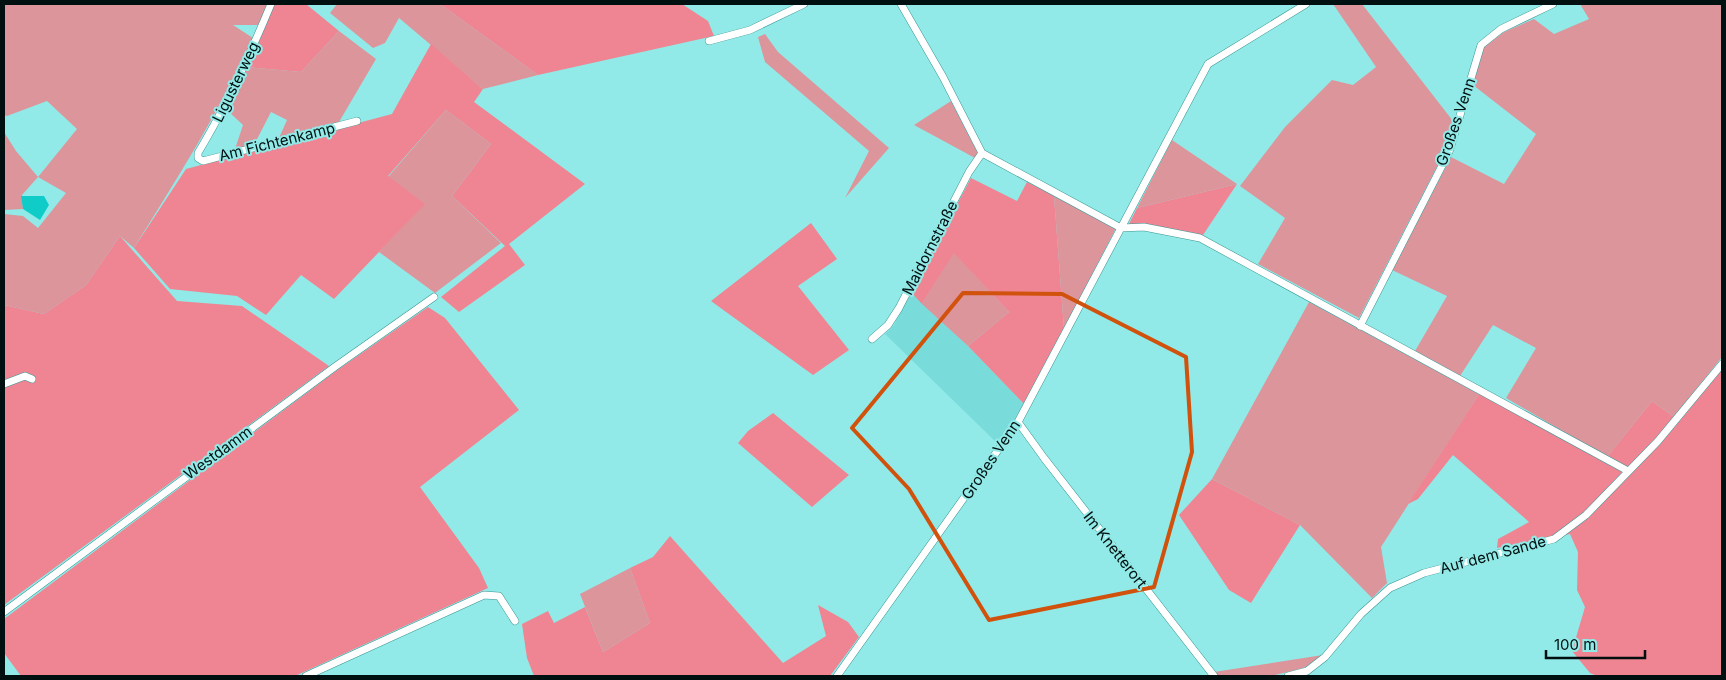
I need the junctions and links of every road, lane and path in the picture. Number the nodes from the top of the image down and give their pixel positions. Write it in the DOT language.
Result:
graph roads {
  1 [pos="272,4"];
  2 [pos="804,4"];
  3 [pos="901,4"];
  4 [pos="1306,4"];
  5 [pos="1553,4"];
  6 [pos="708,41"];
  7 [pos="357,121"];
  8 [pos="982,153"];
  9 [pos="198,158"];
  10 [pos="1121,228"];
  11 [pos="434,297"];
  12 [pos="1360,326"];
  13 [pos="872,338"];
  14 [pos="1722,364"];
  15 [pos="32,379"];
  16 [pos="4,384"];
  17 [pos="1018,422"];
  18 [pos="1628,471"];
  19 [pos="4,612"];
  20 [pos="515,621"];
  21 [pos="306,676"];
  22 [pos="837,676"];
  23 [pos="1214,676"];
  24 [pos="1288,676"];
  1 -- 9 [label="street, Ligusterweg"];
  2 -- 6 [label="street"];
  3 -- 8 [label="street"];
  4 -- 10 [label="street, Großes Venn"];
  5 -- 12 [label="street, Großes Venn"];
  7 -- 9 [label="street, Am Fichtenkamp"];
  8 -- 10 [label="street"];
  8 -- 13 [label="street, Maidornstraße"];
  10 -- 12 [label="street"];
  10 -- 17 [label="street, Großes Venn"];
  11 -- 19 [label="street, Westdamm"];
  12 -- 18 [label="street"];
  14 -- 18 [label="street, Auf dem Sande"];
  15 -- 16 [label="street"];
  17 -- 22 [label="street, Großes Venn"];
  17 -- 23 [label="street, Im Knetterort"];
  18 -- 24 [label="street, Auf dem Sande"];
  20 -- 21 [label="street"];
}
